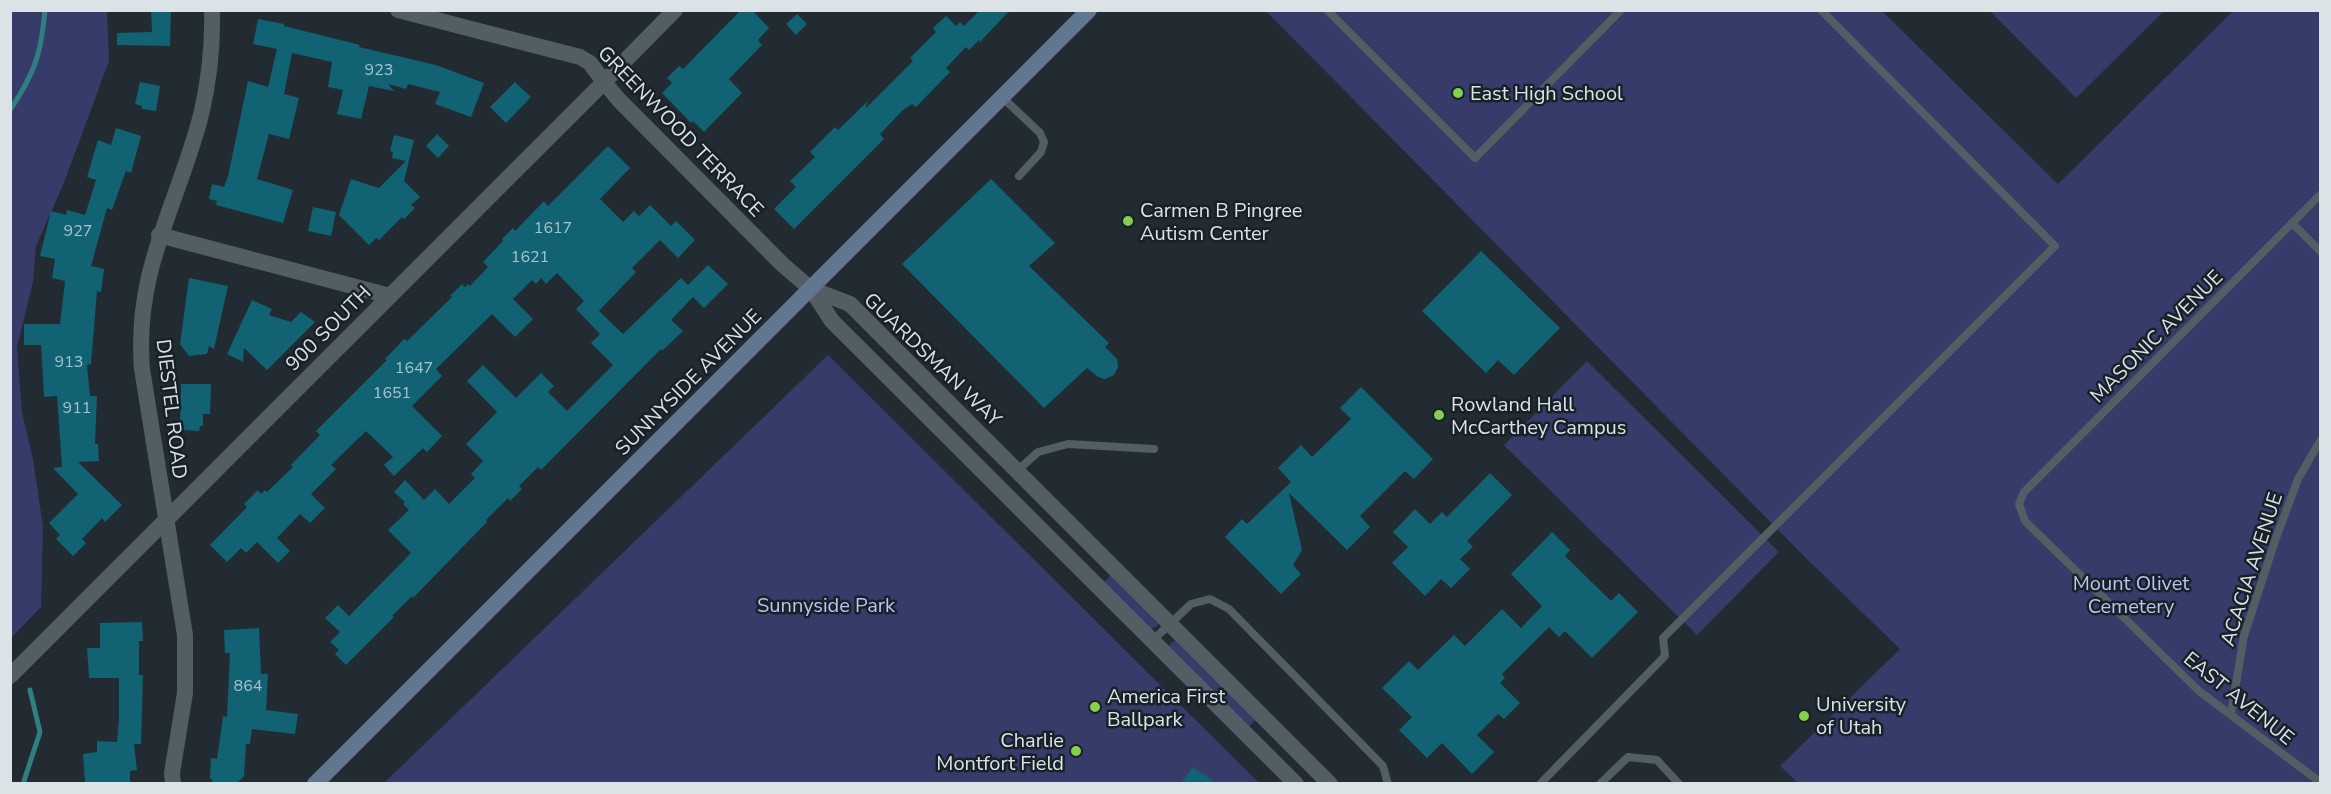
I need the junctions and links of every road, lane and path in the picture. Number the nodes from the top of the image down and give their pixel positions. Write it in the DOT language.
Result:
graph roads {
  1 [pos="212,10"];
  2 [pos="398,10"];
  3 [pos="675,10"];
  4 [pos="1089,10"];
  5 [pos="1327,10"];
  6 [pos="1621,10"];
  7 [pos="1821,10"];
  8 [pos="603,82"];
  9 [pos="1002,97"];
  10 [pos="1019,176"];
  11 [pos="2320,195"];
  12 [pos="2292,224"];
  13 [pos="159,235"];
  14 [pos="2320,251"];
  15 [pos="811,289"];
  16 [pos="390,296"];
  17 [pos="2320,441"];
  18 [pos="1154,449"];
  19 [pos="1017,471"];
  20 [pos="2019,504"];
  21 [pos="166,520"];
  22 [pos="1169,623"];
  23 [pos="1153,640"];
  24 [pos="10,676"];
  25 [pos="2231,713"];
  26 [pos="2320,782"];
  27 [pos="173,783"];
  28 [pos="315,783"];
  29 [pos="1296,783"];
  30 [pos="1330,783"];
  31 [pos="1388,783"];
  32 [pos="1540,783"];
  33 [pos="1600,783"];
  34 [pos="1679,783"];
  1 -- 13 [label="street, DIESTEL ROAD"];
  2 -- 8 [label="street, GREENWOOD TERRACE"];
  3 -- 8 [label="street, 900 SOUTH"];
  4 -- 9 [label="main road, SUNNYSIDE AVENUE"];
  5 -- 6 [label="lane"];
  7 -- 32 [label="lane"];
  8 -- 15 [label="street, GREENWOOD TERRACE"];
  8 -- 16 [label="street, 900 SOUTH"];
  9 -- 10 [label="lane"];
  9 -- 15 [label="main road, SUNNYSIDE AVENUE"];
  11 -- 12 [label="lane, MASONIC AVENUE"];
  12 -- 14 [label="lane"];
  12 -- 20 [label="lane, MASONIC AVENUE"];
  13 -- 16 [label="street"];
  13 -- 21 [label="street, DIESTEL ROAD"];
  15 -- 19 [label="street, GUARDSMAN WAY"];
  15 -- 23 [label="street"];
  15 -- 28 [label="main road, SUNNYSIDE AVENUE"];
  16 -- 21 [label="street, 900 SOUTH"];
  17 -- 25 [label="lane, ACACIA AVENUE"];
  18 -- 19 [label="lane"];
  19 -- 22 [label="street, GUARDSMAN WAY"];
  20 -- 25 [label="lane, EAST AVENUE"];
  21 -- 24 [label="street, 900 SOUTH"];
  21 -- 27 [label="street, DIESTEL ROAD"];
  22 -- 23 [label="lane"];
  22 -- 30 [label="street, GUARDSMAN WAY"];
  22 -- 31 [label="lane"];
  23 -- 29 [label="street"];
  25 -- 26 [label="lane, EAST AVENUE"];
  33 -- 34 [label="lane"];
}
